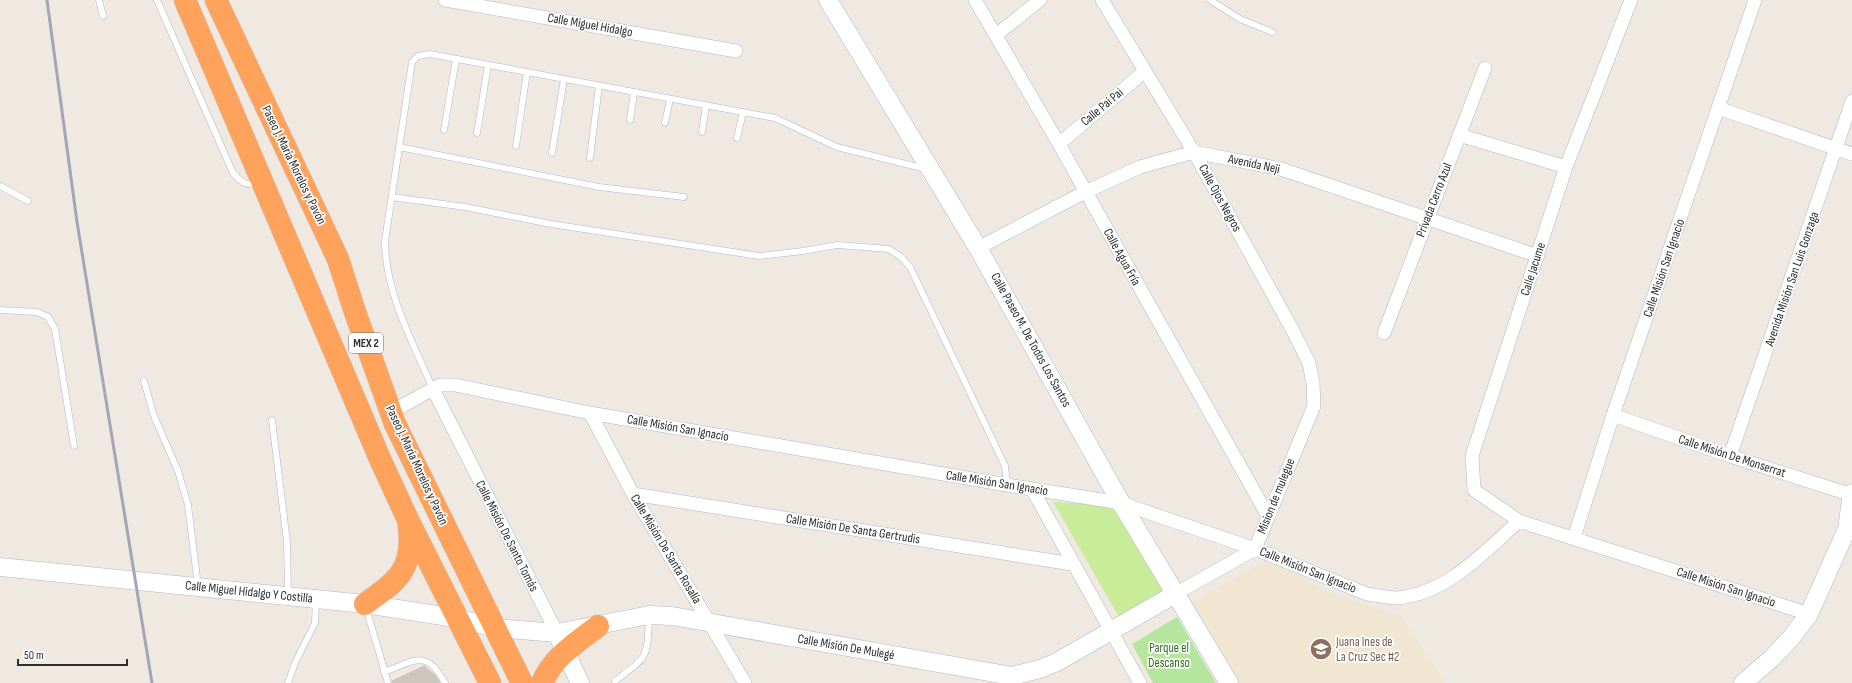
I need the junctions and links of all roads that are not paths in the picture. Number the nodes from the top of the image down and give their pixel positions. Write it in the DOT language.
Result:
graph roads {
  1 [pos="99,0"];
  2 [pos="157,0"];
  3 [pos="185,0"];
  4 [pos="216,0"];
  5 [pos="445,0"];
  6 [pos="828,0"];
  7 [pos="975,0"];
  8 [pos="1040,0"];
  9 [pos="1102,0"];
  10 [pos="1210,0"];
  11 [pos="1631,0"];
  12 [pos="1755,0"];
  13 [pos="103,16"];
  14 [pos="1272,32"];
  15 [pos="996,35"];
  16 [pos="736,51"];
  17 [pos="456,59"];
  18 [pos="488,65"];
  19 [pos="1485,68"];
  20 [pos="1146,71"];
  21 [pos="527,72"];
  22 [pos="564,79"];
  23 [pos="599,86"];
  24 [pos="634,92"];
  25 [pos="670,99"];
  26 [pos="1852,101"];
  27 [pos="706,105"];
  28 [pos="1718,108"];
  29 [pos="743,112"];
  30 [pos="630,120"];
  31 [pos="665,123"];
  32 [pos="444,130"];
  33 [pos="702,132"];
  34 [pos="477,133"];
  35 [pos="1459,135"];
  36 [pos="737,138"];
  37 [pos="1059,144"];
  38 [pos="516,146"];
  39 [pos="399,147"];
  40 [pos="1837,149"];
  41 [pos="1194,152"];
  42 [pos="552,153"];
  43 [pos="1852,154"];
  44 [pos="590,158"];
  45 [pos="1566,167"];
  46 [pos="931,170"];
  47 [pos="263,183"];
  48 [pos="0,186"];
  49 [pos="1086,192"];
  50 [pos="392,197"];
  51 [pos="684,197"];
  52 [pos="28,201"];
  53 [pos="1428,218"];
  54 [pos="978,248"];
  55 [pos="1538,256"];
  56 [pos="0,310"];
  57 [pos="1384,333"];
  58 [pos="144,382"];
  59 [pos="433,389"];
  60 [pos="1314,406"];
  61 [pos="391,412"];
  62 [pos="590,413"];
  63 [pos="1613,415"];
  64 [pos="272,420"];
  65 [pos="74,446"];
  66 [pos="1730,456"];
  67 [pos="1007,485"];
  68 [pos="1032,489"];
  69 [pos="633,494"];
  70 [pos="1852,494"];
  71 [pos="1121,503"];
  72 [pos="1268,516"];
  73 [pos="1519,521"];
  74 [pos="409,522"];
  75 [pos="1850,526"];
  76 [pos="1574,538"];
  77 [pos="1255,549"];
  78 [pos="1072,564"];
  79 [pos="0,567"];
  80 [pos="198,587"];
  81 [pos="1177,593"];
  82 [pos="288,596"];
  83 [pos="316,599"];
  84 [pos="365,604"];
  85 [pos="1809,614"];
  86 [pos="649,615"];
  87 [pos="456,618"];
  88 [pos="709,622"];
  89 [pos="598,626"];
  90 [pos="496,628"];
  91 [pos="1110,631"];
  92 [pos="561,642"];
  93 [pos="384,672"];
  94 [pos="1014,680"];
  95 [pos="615,682"];
  96 [pos="288,683"];
  97 [pos="388,683"];
  98 [pos="445,683"];
  99 [pos="490,683"];
  100 [pos="522,683"];
  101 [pos="542,683"];
  102 [pos="580,683"];
  103 [pos="745,683"];
  104 [pos="1140,683"];
  105 [pos="1229,683"];
  106 [pos="1743,683"];
  1 -- 13 [label="lane"];
  2 -- 47 [label="lane"];
  3 -- 47 [label="highway, MEX 2"];
  4 -- 61 [label="highway, Paseo J. María Morelos y Pavón / MEX 2"];
  5 -- 16 [label="street, Calle Miguel Hidalgo"];
  6 -- 46 [label="main road, Calle Paseo M. De Todos Los Santos"];
  7 -- 15 [label="street, Calle Agua Fría"];
  8 -- 15 [label="street"];
  9 -- 20 [label="street, Calle Ojos Negros"];
  10 -- 14 [label="lane"];
  11 -- 45 [label="street, Calle Jacume"];
  12 -- 28 [label="street, Calle Misión San Ignacio"];
  15 -- 37 [label="street, Calle Agua Fría"];
  17 -- 18 [label="lane"];
  17 -- 32 [label="lane"];
  17 -- 39 [label="lane"];
  18 -- 21 [label="lane"];
  18 -- 34 [label="lane"];
  19 -- 35 [label="street, Privada Cerro Azul"];
  20 -- 37 [label="street, Calle Pai Pai"];
  20 -- 41 [label="street, Calle Ojos Negros"];
  21 -- 22 [label="lane"];
  21 -- 38 [label="lane"];
  22 -- 23 [label="lane"];
  22 -- 42 [label="lane"];
  23 -- 24 [label="lane"];
  23 -- 44 [label="lane"];
  24 -- 25 [label="lane"];
  24 -- 30 [label="lane"];
  25 -- 27 [label="lane"];
  25 -- 31 [label="lane"];
  26 -- 40 [label="street, Avenida Misión San Luis Gonzaga"];
  27 -- 29 [label="lane"];
  27 -- 33 [label="lane"];
  28 -- 40 [label="street"];
  28 -- 63 [label="street, Calle Misión San Ignacio"];
  29 -- 36 [label="lane"];
  29 -- 46 [label="lane"];
  35 -- 45 [label="street"];
  35 -- 53 [label="street, Privada Cerro Azul"];
  37 -- 49 [label="street, Calle Agua Fría"];
  39 -- 50 [label="lane"];
  39 -- 51 [label="lane"];
  40 -- 43 [label="street"];
  40 -- 66 [label="street, Avenida Misión San Luis Gonzaga"];
  41 -- 49 [label="street, Avenida Neji"];
  41 -- 53 [label="street, Avenida Neji"];
  41 -- 60 [label="street, Calle Ojos Negros"];
  45 -- 55 [label="street, Calle Jacume"];
  46 -- 54 [label="main road, Calle Paseo M. De Todos Los Santos"];
  47 -- 74 [label="highway, MEX 2"];
  48 -- 52 [label="lane"];
  49 -- 54 [label="street, Avenida Neji"];
  49 -- 72 [label="street, Calle Agua Fría"];
  50 -- 59 [label="lane"];
  50 -- 67 [label="lane"];
  53 -- 55 [label="street, Avenida Neji"];
  53 -- 57 [label="street, Privada Cerro Azul"];
  54 -- 71 [label="main road, Calle Paseo M. De Todos Los Santos"];
  55 -- 73 [label="street, Calle Jacume"];
  56 -- 65 [label="lane"];
  58 -- 80 [label="lane"];
  59 -- 61 [label="street, Calle Misión San Ignacio"];
  59 -- 62 [label="street, Calle Misión San Ignacio"];
  59 -- 92 [label="street, Calle Misión De Santo Tomás"];
  60 -- 72 [label="street, Mision de mulegue"];
  61 -- 90 [label="highway, Paseo J. María Morelos y Pavón / MEX 2"];
  62 -- 67 [label="street, Calle Misión San Ignacio"];
  62 -- 69 [label="street, Calle Misión De Santa Rosalía"];
  63 -- 66 [label="street, Calle Misión De Monserrat"];
  63 -- 76 [label="street, Calle Misión San Ignacio"];
  64 -- 82 [label="lane"];
  66 -- 70 [label="street, Calle Misión De Monserrat"];
  67 -- 68 [label="street, Calle Misión San Ignacio"];
  68 -- 71 [label="street, Calle Misión San Ignacio"];
  68 -- 78 [label="street"];
  69 -- 78 [label="street, Calle Misión De Santa Gertrudis"];
  69 -- 88 [label="street, Calle Misión De Santa Rosalía"];
  70 -- 75 [label="main road"];
  71 -- 77 [label="street, Calle Misión San Ignacio"];
  71 -- 81 [label="main road, Calle Paseo M. De Todos Los Santos"];
  72 -- 77 [label="street, Mision de mulegue"];
  73 -- 76 [label="street, Calle Misión San Ignacio"];
  73 -- 77 [label="street, Calle Misión San Ignacio"];
  74 -- 84 [label="highway"];
  74 -- 87 [label="highway, MEX 2"];
  75 -- 85 [label="main road"];
  76 -- 85 [label="street, Calle Misión San Ignacio"];
  77 -- 81 [label="street, Mision de mulegue"];
  78 -- 91 [label="street"];
  79 -- 80 [label="main road, Calle Miguel Hidalgo Y Costilla"];
  80 -- 82 [label="main road, Calle Miguel Hidalgo Y Costilla"];
  81 -- 91 [label="main road, Calle Misión De Mulegé"];
  81 -- 105 [label="main road, Calle Paseo M. De Todos Los Santos"];
  82 -- 83 [label="main road, Calle Miguel Hidalgo Y Costilla"];
  83 -- 84 [label="main road, Calle Miguel Hidalgo Y Costilla"];
  83 -- 96 [label="lane"];
  84 -- 87 [label="main road, Calle Miguel Hidalgo Y Costilla"];
  84 -- 93 [label="lane"];
  85 -- 106 [label="main road"];
  86 -- 88 [label="main road, Calle Misión De Mulegé"];
  86 -- 89 [label="main road, Calle Misión De Mulegé"];
  86 -- 95 [label="lane"];
  87 -- 90 [label="main road, Calle Miguel Hidalgo Y Costilla"];
  87 -- 99 [label="highway, MEX 2"];
  88 -- 94 [label="main road, Calle Misión De Mulegé"];
  88 -- 103 [label="street, Calle Misión De Santa Rosalía"];
  89 -- 92 [label="highway"];
  90 -- 92 [label="main road"];
  90 -- 100 [label="highway, Paseo J. María Morelos y Pavón / MEX 2"];
  91 -- 94 [label="main road, Calle Misión De Mulegé"];
  91 -- 104 [label="street"];
  92 -- 101 [label="highway"];
  92 -- 102 [label="main road, Calle Misión De Santo Tomás"];
  93 -- 97 [label="lane"];
  93 -- 98 [label="lane"];
}
